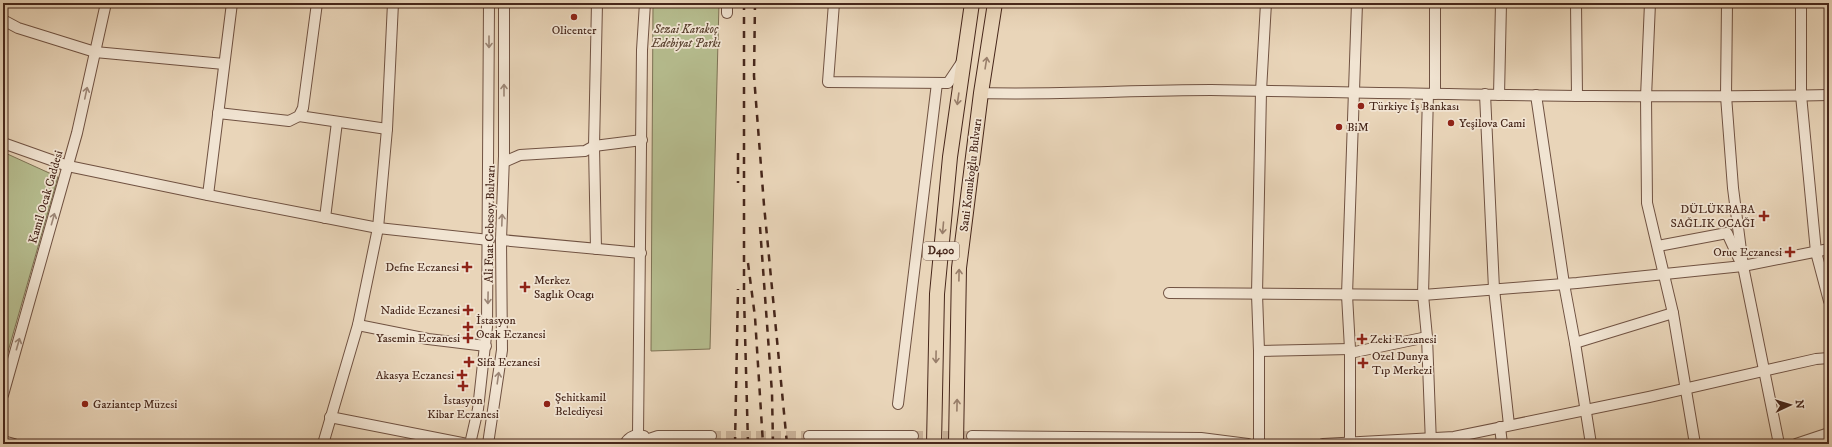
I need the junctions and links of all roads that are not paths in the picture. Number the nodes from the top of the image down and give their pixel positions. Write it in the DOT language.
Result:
graph roads {
  1 [pos="106,3"];
  2 [pos="232,3"];
  3 [pos="317,3"];
  4 [pos="393,3"];
  5 [pos="489,3"];
  6 [pos="504,3"];
  7 [pos="597,3"];
  8 [pos="645,3"];
  9 [pos="834,3"];
  10 [pos="972,3"];
  11 [pos="995,3"];
  12 [pos="1266,3"];
  13 [pos="1357,3"];
  14 [pos="1435,3"];
  15 [pos="1501,3"];
  16 [pos="1576,3"];
  17 [pos="1650,3"];
  18 [pos="1727,3"];
  19 [pos="1801,3"];
  20 [pos="3,20"];
  21 [pos="95,52"];
  22 [pos="964,60"];
  23 [pos="224,64"];
  24 [pos="937,82"];
  25 [pos="1261,91"];
  26 [pos="1355,92"];
  27 [pos="981,93"];
  28 [pos="1432,94"];
  29 [pos="1484,94"];
  30 [pos="1829,94"];
  31 [pos="1499,95"];
  32 [pos="1536,95"];
  33 [pos="1801,95"];
  34 [pos="1577,96"];
  35 [pos="1726,96"];
  36 [pos="1646,97"];
  37 [pos="218,113"];
  38 [pos="299,116"];
  39 [pos="337,122"];
  40 [pos="387,129"];
  41 [pos="642,140"];
  42 [pos="3,143"];
  43 [pos="594,146"];
  44 [pos="504,162"];
  45 [pos="68,166"];
  46 [pos="208,195"];
  47 [pos="325,218"];
  48 [pos="378,228"];
  49 [pos="489,240"];
  50 [pos="501,240"];
  51 [pos="1658,246"];
  52 [pos="596,249"];
  53 [pos="1829,250"];
  54 [pos="1816,252"];
  55 [pos="641,253"];
  56 [pos="1743,266"];
  57 [pos="1664,274"];
  58 [pos="1564,284"];
  59 [pos="1494,289"];
  60 [pos="1169,293"];
  61 [pos="1257,294"];
  62 [pos="1347,295"];
  63 [pos="1423,295"];
  64 [pos="1829,301"];
  65 [pos="1673,313"];
  66 [pos="358,325"];
  67 [pos="1427,337"];
  68 [pos="1575,343"];
  69 [pos="486,346"];
  70 [pos="1259,351"];
  71 [pos="1350,351"];
  72 [pos="1829,358"];
  73 [pos="1764,371"];
  74 [pos="1686,388"];
  75 [pos="3,395"];
  76 [pos="898,404"];
  77 [pos="1586,410"];
  78 [pos="330,417"];
  79 [pos="1504,426"];
  80 [pos="1829,433"];
  81 [pos="638,435"];
  82 [pos="711,436"];
  83 [pos="809,436"];
  84 [pos="913,436"];
  85 [pos="972,436"];
  86 [pos="3,441"];
  87 [pos="650,441"];
  88 [pos="1431,441"];
  89 [pos="14,444"];
  90 [pos="323,444"];
  91 [pos="469,444"];
  92 [pos="488,444"];
  93 [pos="625,444"];
  94 [pos="934,444"];
  95 [pos="956,444"];
  96 [pos="1248,444"];
  97 [pos="1259,444"];
  98 [pos="1324,444"];
  99 [pos="1350,444"];
  100 [pos="1502,444"];
  101 [pos="1591,444"];
  102 [pos="1695,444"];
  103 [pos="1779,444"];
  104 [pos="1796,444"];
  1 -- 21 [label="street, Kamil Ocak Caddesi"];
  2 -- 23 [label="street"];
  3 -- 38 [label="street"];
  4 -- 40 [label="street"];
  5 -- 49 [label="street, one-way"];
  44 -- 6 [label="street, Ali Fuat Cebesoy Bulvarı, one-way"];
  7 -- 43 [label="street"];
  8 -- 41 [label="street"];
  9 -- 24 [label="street"];
  10 -- 22 [label="highway, Sani Konukoğlu Bulvarı / D400"];
  27 -- 11 [label="highway, Sani Konukoğlu Bulvarı / D400, one-way"];
  12 -- 25 [label="street"];
  13 -- 26 [label="street"];
  14 -- 28 [label="street"];
  15 -- 31 [label="street"];
  16 -- 34 [label="street"];
  17 -- 36 [label="street"];
  18 -- 35 [label="street"];
  19 -- 33 [label="street"];
  20 -- 21 [label="street"];
  21 -- 23 [label="street"];
  45 -- 21 [label="street, Kamil Ocak Caddesi, one-way"];
  22 -- 24 [label="street"];
  22 -- 94 [label="highway, Sani Konukoğlu Bulvarı / D400, one-way"];
  23 -- 37 [label="street"];
  24 -- 76 [label="street"];
  25 -- 26 [label="street"];
  25 -- 27 [label="street"];
  25 -- 61 [label="street"];
  26 -- 28 [label="street"];
  26 -- 62 [label="street"];
  95 -- 27 [label="highway, Sani Konukoğlu Bulvarı / D400, one-way"];
  28 -- 29 [label="street"];
  28 -- 63 [label="street"];
  29 -- 31 [label="street"];
  29 -- 59 [label="street"];
  30 -- 33 [label="street"];
  31 -- 32 [label="street"];
  32 -- 34 [label="street"];
  32 -- 58 [label="street"];
  33 -- 35 [label="street"];
  33 -- 54 [label="street"];
  34 -- 36 [label="street"];
  35 -- 36 [label="street"];
  35 -- 56 [label="street"];
  36 -- 51 [label="street"];
  37 -- 38 [label="street"];
  37 -- 46 [label="street"];
  38 -- 39 [label="street"];
  39 -- 40 [label="street"];
  39 -- 47 [label="street"];
  40 -- 48 [label="street"];
  41 -- 43 [label="street"];
  41 -- 55 [label="street"];
  42 -- 45 [label="street"];
  43 -- 44 [label="street"];
  43 -- 52 [label="street"];
  50 -- 44 [label="street, Ali Fuat Cebesoy Bulvarı, one-way"];
  45 -- 46 [label="street"];
  75 -- 45 [label="street, Kamil Ocak Caddesi, one-way"];
  46 -- 47 [label="street"];
  47 -- 48 [label="street"];
  48 -- 49 [label="street"];
  48 -- 66 [label="street"];
  49 -- 69 [label="street, one-way"];
  50 -- 52 [label="street"];
  92 -- 50 [label="street, Ali Fuat Cebesoy Bulvarı, one-way"];
  51 -- 56 [label="street"];
  51 -- 57 [label="street"];
  52 -- 55 [label="street"];
  53 -- 54 [label="street"];
  54 -- 56 [label="street"];
  54 -- 64 [label="street"];
  55 -- 81 [label="street"];
  56 -- 57 [label="street"];
  56 -- 73 [label="street"];
  57 -- 58 [label="street"];
  57 -- 65 [label="street"];
  58 -- 59 [label="street"];
  58 -- 68 [label="street"];
  59 -- 63 [label="street"];
  59 -- 79 [label="street"];
  60 -- 61 [label="street"];
  61 -- 62 [label="street"];
  61 -- 70 [label="street"];
  62 -- 63 [label="street"];
  62 -- 71 [label="street"];
  63 -- 67 [label="street"];
  65 -- 68 [label="street"];
  65 -- 74 [label="street"];
  66 -- 69 [label="street"];
  66 -- 78 [label="street"];
  67 -- 71 [label="street"];
  67 -- 88 [label="street"];
  68 -- 77 [label="street"];
  69 -- 91 [label="street"];
  70 -- 71 [label="street"];
  70 -- 97 [label="street"];
  71 -- 99 [label="street"];
  72 -- 73 [label="street"];
  73 -- 74 [label="street"];
  73 -- 103 [label="street"];
  74 -- 77 [label="street"];
  74 -- 102 [label="street"];
  77 -- 79 [label="street"];
  77 -- 101 [label="street"];
  78 -- 90 [label="street"];
  78 -- 91 [label="street"];
  79 -- 88 [label="street"];
  79 -- 100 [label="street"];
  80 -- 104 [label="street"];
  81 -- 87 [label="street"];
  81 -- 93 [label="street"];
  82 -- 87 [label="street"];
  83 -- 84 [label="street"];
  85 -- 96 [label="street"];
  86 -- 89 [label="street"];
  88 -- 99 [label="street"];
  98 -- 99 [label="street"];
}
